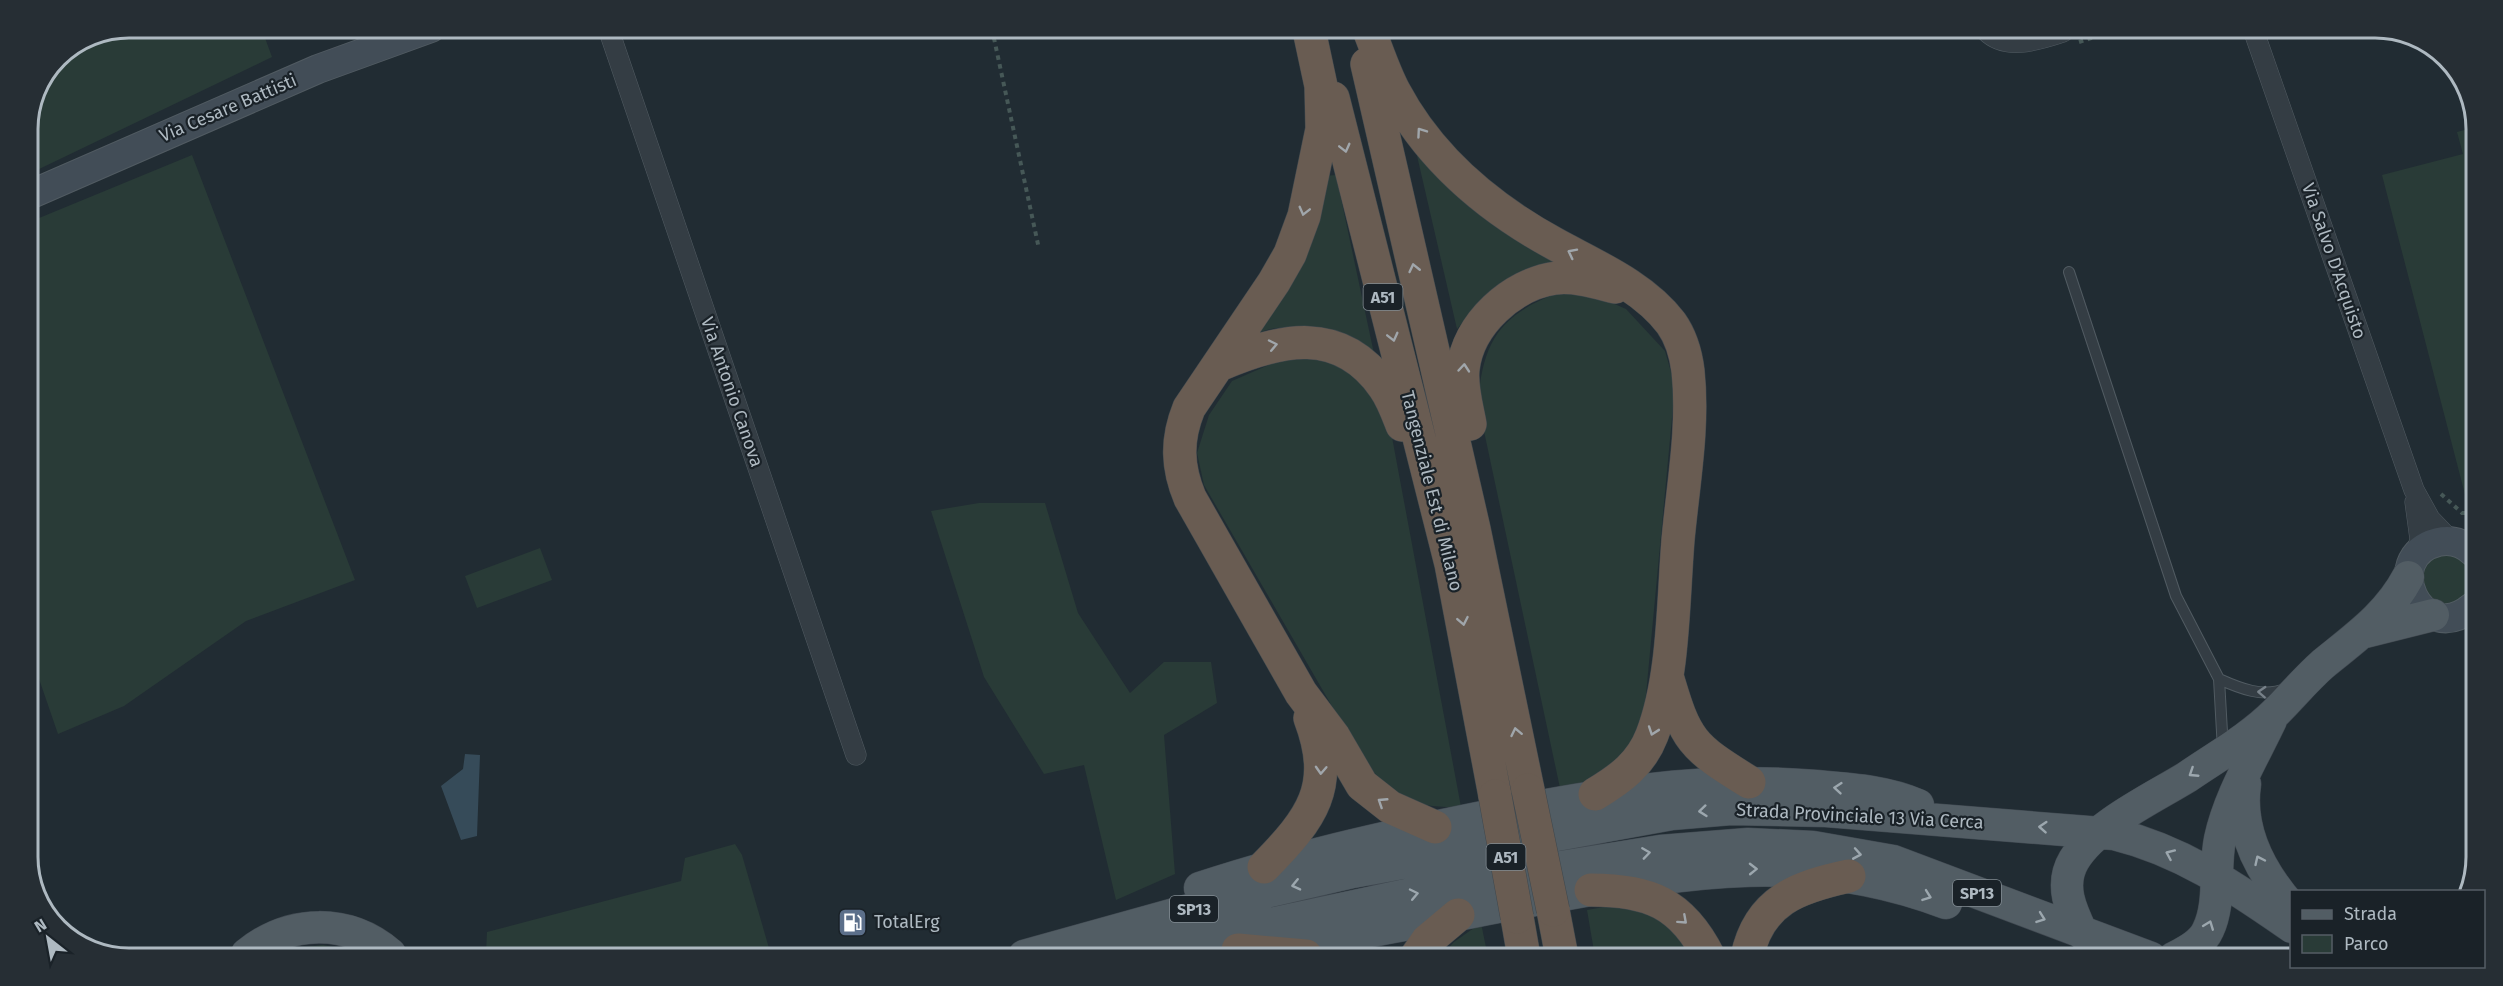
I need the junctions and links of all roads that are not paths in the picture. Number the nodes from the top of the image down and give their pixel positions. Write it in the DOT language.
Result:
graph roads {
  1 [pos="403,38"];
  2 [pos="611,38"];
  3 [pos="1311,38"];
  4 [pos="1317,38"];
  5 [pos="1362,38"];
  6 [pos="1373,38"];
  7 [pos="2001,38"];
  8 [pos="2044,38"];
  9 [pos="2256,38"];
  10 [pos="38,191"];
  11 [pos="2069,272"];
  12 [pos="1640,294"];
  13 [pos="1219,365"];
  14 [pos="2414,490"];
  15 [pos="1474,529"];
  16 [pos="2464,545"];
  17 [pos="1451,564"];
  18 [pos="2412,567"];
  19 [pos="2466,611"];
  20 [pos="2433,615"];
  21 [pos="2365,632"];
  22 [pos="1666,674"];
  23 [pos="2219,679"];
  24 [pos="2305,681"];
  25 [pos="1301,693"];
  26 [pos="856,755"];
  27 [pos="2236,760"];
  28 [pos="1749,782"];
  29 [pos="1595,794"];
  30 [pos="1954,821"];
  31 [pos="1435,827"];
  32 [pos="2101,832"];
  33 [pos="1264,867"];
  34 [pos="2215,874"];
  35 [pos="1849,876"];
  36 [pos="1591,890"];
  37 [pos="2290,905"];
  38 [pos="1458,915"];
  39 [pos="2290,926"];
  40 [pos="2086,946"];
  41 [pos="257,948"];
  42 [pos="380,948"];
  43 [pos="1046,948"];
  44 [pos="1052,948"];
  45 [pos="1158,948"];
  46 [pos="1254,948"];
  47 [pos="1422,948"];
  48 [pos="1522,948"];
  49 [pos="1560,948"];
  50 [pos="1704,948"];
  51 [pos="1750,948"];
  52 [pos="2189,948"];
  1 -- 10 [label="street, Via Cesare Battisti"];
  2 -- 26 [label="street, Via Antonio Canova"];
  3 -- 13 [label="highway, one-way"];
  4 -- 17 [label="highway, Tangenziale Est di Milano / A51, one-way"];
  15 -- 5 [label="highway, Tangenziale Est di Milano / A51, one-way"];
  12 -- 6 [label="highway, one-way"];
  7 -- 8 [label="street"];
  9 -- 14 [label="street, Via Salvo D'Acquisto"];
  11 -- 23 [label="lane"];
  15 -- 12 [label="highway, one-way"];
  12 -- 22 [label="highway"];
  13 -- 17 [label="highway, one-way"];
  13 -- 25 [label="highway"];
  14 -- 16 [label="street, Via Salvo D'Acquisto"];
  14 -- 18 [label="street, Via Salvo D'Acquisto"];
  49 -- 15 [label="highway, Tangenziale Est di Milano / A51, one-way, bridge"];
  16 -- 18 [label="street"];
  17 -- 48 [label="highway, Tangenziale Est di Milano / A51, one-way, bridge"];
  18 -- 20 [label="street"];
  18 -- 21 [label="main road"];
  19 -- 20 [label="street"];
  20 -- 21 [label="main road"];
  21 -- 24 [label="main road"];
  22 -- 28 [label="highway"];
  22 -- 29 [label="highway, one-way"];
  24 -- 23 [label="lane, one-way"];
  23 -- 27 [label="lane"];
  24 -- 27 [label="main road"];
  31 -- 25 [label="highway, one-way"];
  25 -- 33 [label="highway, one-way"];
  27 -- 32 [label="main road, one-way"];
  27 -- 34 [label="main road"];
  37 -- 27 [label="main road, one-way"];
  28 -- 29 [label="main road"];
  30 -- 28 [label="main road, one-way"];
  29 -- 31 [label="main road"];
  32 -- 30 [label="main road, Strada Provinciale 13 Via Cerca / SP13, one-way"];
  30 -- 44 [label="main road, Strada Provinciale 13 Via Cerca / SP13, one-way"];
  31 -- 33 [label="main road"];
  34 -- 32 [label="main road, Strada Provinciale 13 Via Cerca / SP13, one-way"];
  32 -- 40 [label="main road"];
  33 -- 43 [label="main road"];
  34 -- 39 [label="main road, Strada Provinciale 13 Via Cerca / SP13"];
  52 -- 34 [label="main road, one-way"];
  36 -- 35 [label="main road, one-way"];
  35 -- 40 [label="main road, one-way"];
  35 -- 51 [label="highway"];
  36 -- 38 [label="main road"];
  36 -- 50 [label="highway, one-way"];
  38 -- 46 [label="main road"];
  38 -- 47 [label="highway"];
  45 -- 40 [label="main road, Strada Provinciale 13 Via Cerca / SP13, one-way"];
  41 -- 42 [label="main road"];
}
